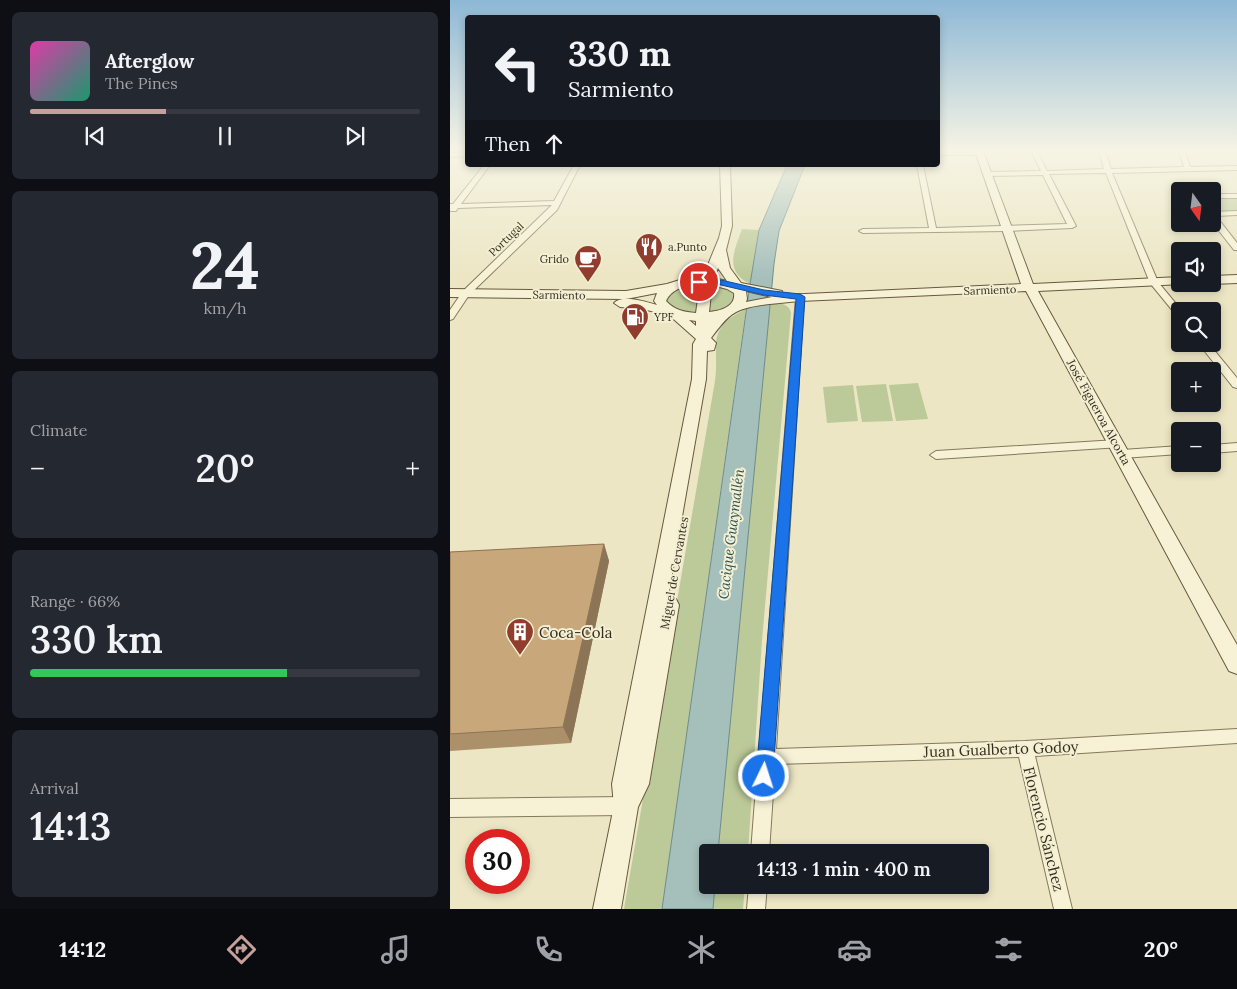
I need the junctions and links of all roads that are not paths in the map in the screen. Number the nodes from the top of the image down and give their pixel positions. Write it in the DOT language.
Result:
graph roads {
  1 [pos="463,193"];
  2 [pos="563,193"];
  3 [pos="726,193"];
  4 [pos="926,193"];
  5 [pos="994,193"];
  6 [pos="1055,193"];
  7 [pos="1117,193"];
  8 [pos="1221,196"];
  9 [pos="1237,196"];
  10 [pos="558,203"];
  11 [pos="453,206"];
  12 [pos="450,212"];
  13 [pos="1237,213"];
  14 [pos="1221,214"];
  15 [pos="1221,226"];
  16 [pos="933,229"];
  17 [pos="1006,229"];
  18 [pos="863,231"];
  19 [pos="1236,245"];
  20 [pos="720,250"];
  21 [pos="1237,279"];
  22 [pos="1221,280"];
  23 [pos="707,281"];
  24 [pos="1171,282"];
  25 [pos="1154,283"];
  26 [pos="672,287"];
  27 [pos="739,287"];
  28 [pos="1030,288"];
  29 [pos="457,296"];
  30 [pos="771,297"];
  31 [pos="800,297"];
  32 [pos="1171,303"];
  33 [pos="732,310"];
  34 [pos="671,313"];
  35 [pos="450,317"];
  36 [pos="702,317"];
  37 [pos="704,339"];
  38 [pos="1210,352"];
  39 [pos="1237,385"];
  40 [pos="1237,447"];
  41 [pos="1221,448"];
  42 [pos="1119,449"];
  43 [pos="1171,450"];
  44 [pos="936,455"];
  45 [pos="1237,665"];
  46 [pos="1237,736"];
  47 [pos="1024,749"];
  48 [pos="765,757"];
  49 [pos="626,806"];
  50 [pos="450,808"];
  51 [pos="760,844"];
  52 [pos="757,894"];
  53 [pos="607,909"];
  54 [pos="756,909"];
  55 [pos="1063,909"];
  1 -- 11 [label="street"];
  2 -- 10 [label="street, Portugal"];
  3 -- 20 [label="main road, Miguel de Cervantes"];
  4 -- 16 [label="street"];
  5 -- 17 [label="main road, José Figueroa Alcorta"];
  6 -- 17 [label="street"];
  7 -- 25 [label="street"];
  8 -- 9 [label="street"];
  10 -- 11 [label="street"];
  10 -- 29 [label="street, Portugal"];
  11 -- 12 [label="street"];
  13 -- 14 [label="street"];
  15 -- 19 [label="street"];
  16 -- 17 [label="street"];
  16 -- 18 [label="street"];
  17 -- 28 [label="main road, José Figueroa Alcorta"];
  20 -- 23 [label="main road, Miguel de Cervantes"];
  20 -- 26 [label="main road, Miguel de Cervantes"];
  20 -- 27 [label="main road"];
  21 -- 22 [label="main road"];
  23 -- 26 [label="main road, Sarmiento"];
  23 -- 27 [label="main road, Sarmiento"];
  23 -- 36 [label="main road, Miguel de Cervantes"];
  24 -- 25 [label="main road, Sarmiento"];
  25 -- 28 [label="main road, Sarmiento"];
  25 -- 32 [label="street"];
  26 -- 29 [label="main road, Sarmiento"];
  26 -- 34 [label="main road"];
  27 -- 30 [label="main road, Sarmiento"];
  27 -- 33 [label="main road"];
  28 -- 31 [label="main road, Sarmiento"];
  28 -- 42 [label="main road, José Figueroa Alcorta"];
  29 -- 34 [label="main road, Sarmiento"];
  29 -- 35 [label="street, Portugal"];
  30 -- 31 [label="main road, Sarmiento"];
  30 -- 33 [label="main road"];
  31 -- 48 [label="street"];
  33 -- 36 [label="main road"];
  33 -- 37 [label="main road"];
  34 -- 36 [label="main road"];
  34 -- 37 [label="main road"];
  36 -- 37 [label="main road, Miguel de Cervantes"];
  37 -- 49 [label="main road, Miguel de Cervantes"];
  38 -- 39 [label="street"];
  40 -- 41 [label="street"];
  42 -- 43 [label="street"];
  42 -- 44 [label="street"];
  42 -- 45 [label="main road, José Figueroa Alcorta"];
  46 -- 47 [label="street, Juan Gualberto Godoy"];
  47 -- 48 [label="street, Juan Gualberto Godoy"];
  47 -- 55 [label="street, Florencio Sánchez"];
  48 -- 51 [label="street"];
  49 -- 50 [label="street"];
  49 -- 53 [label="main road, Miguel de Cervantes"];
  52 -- 54 [label="street"];
}
